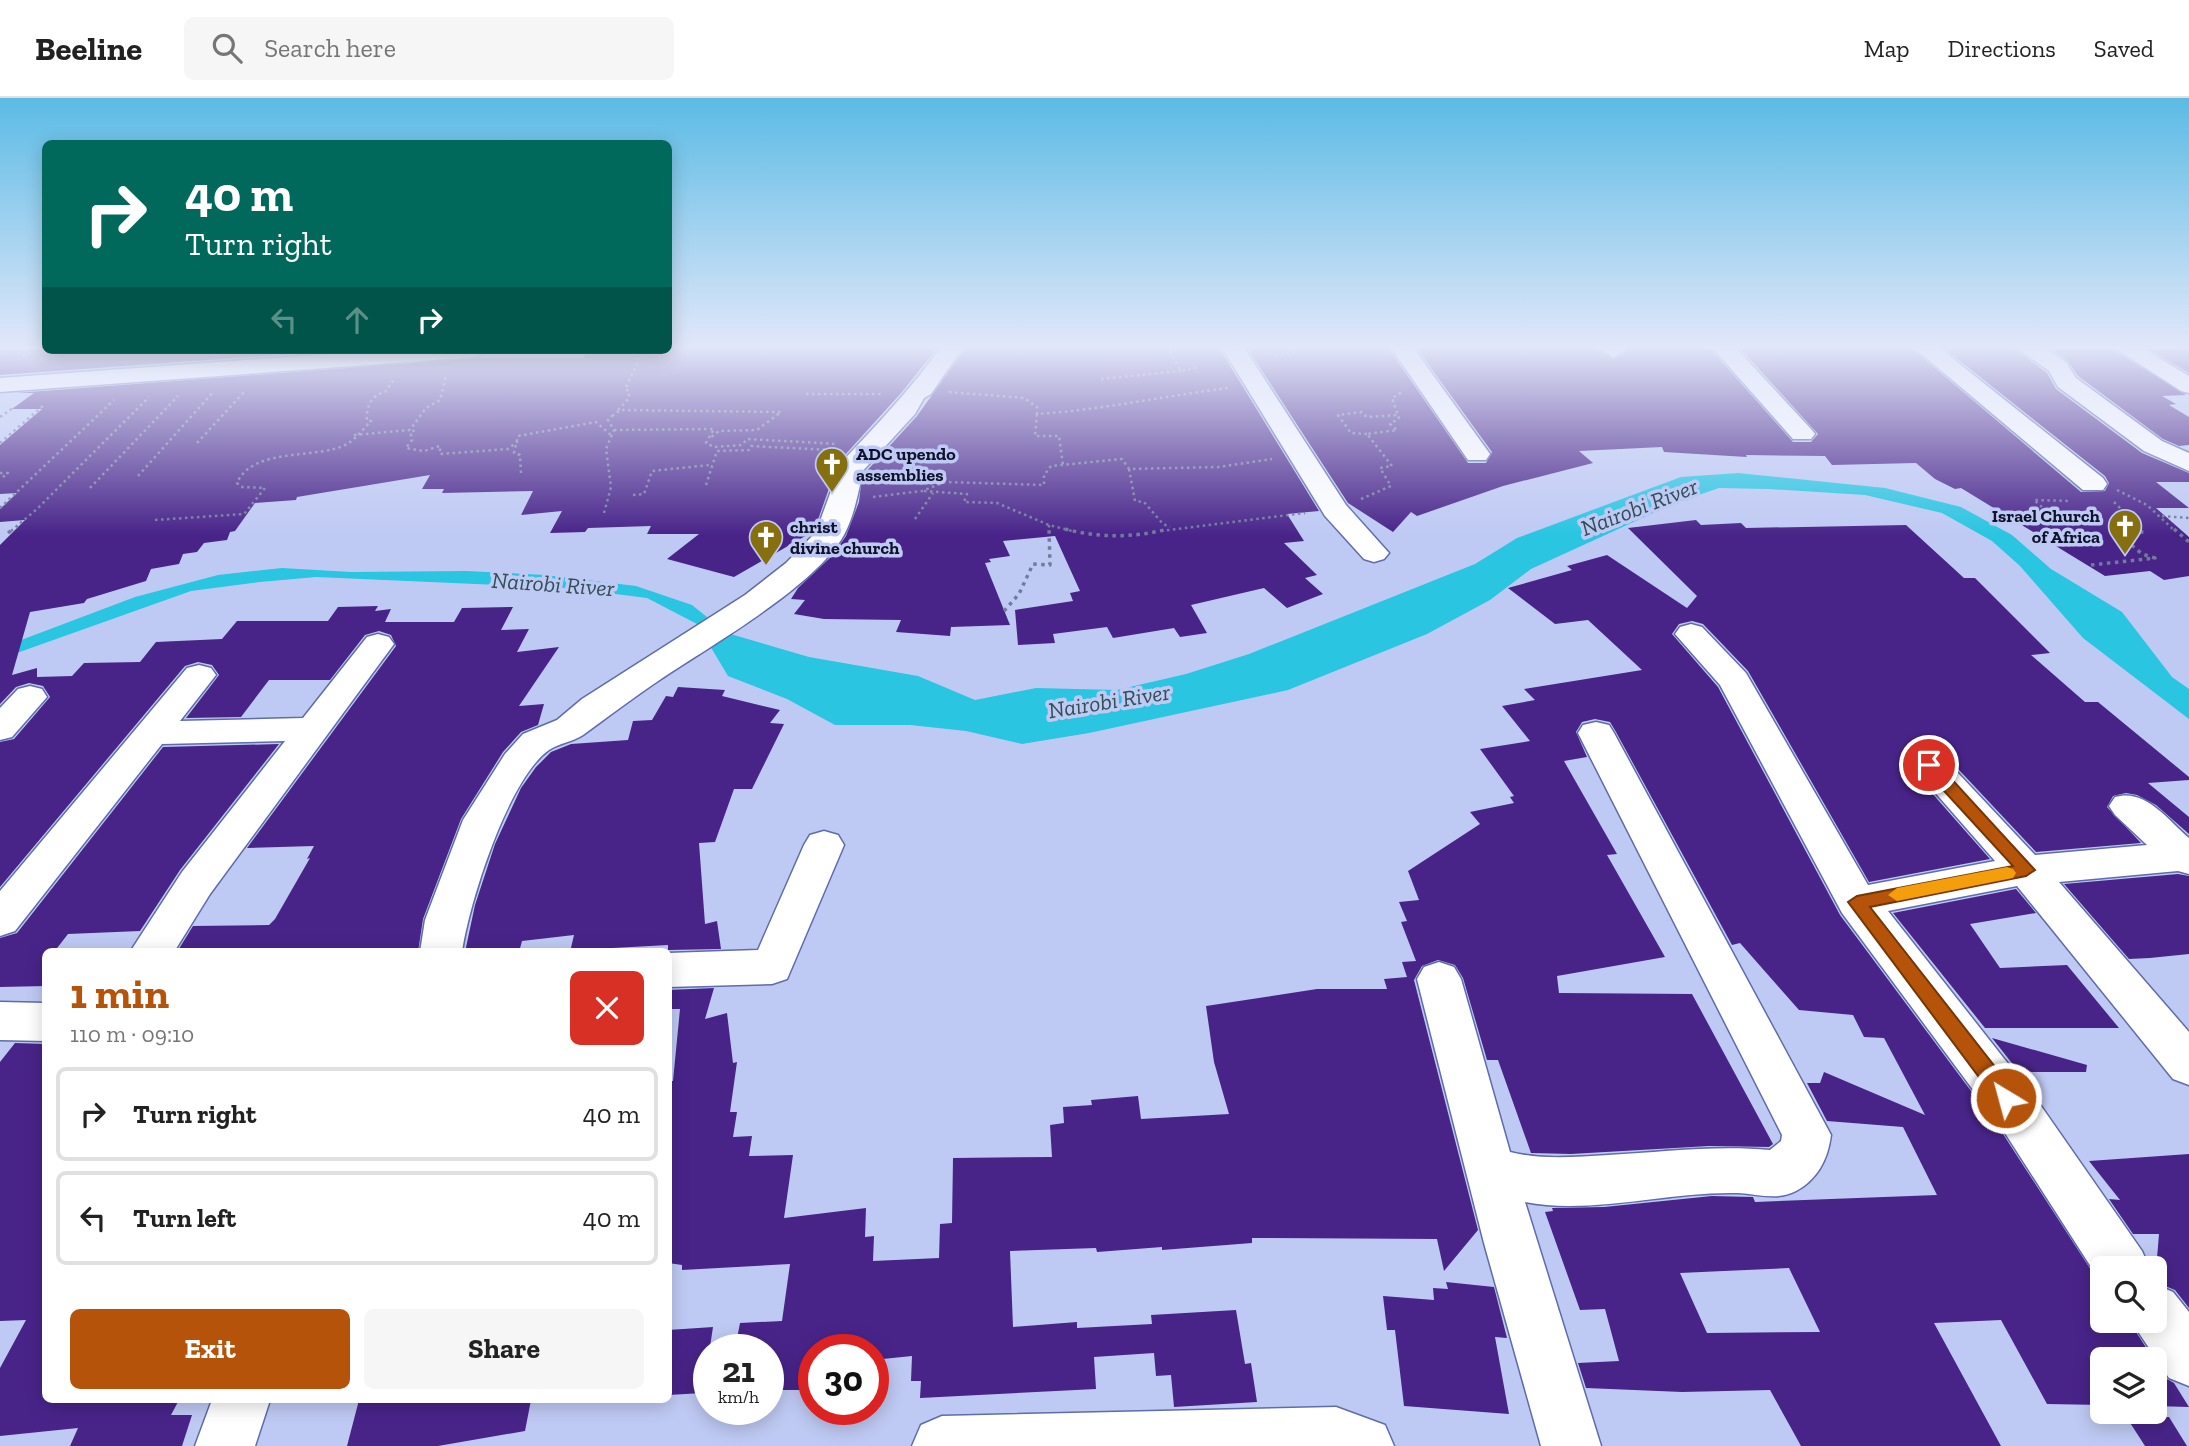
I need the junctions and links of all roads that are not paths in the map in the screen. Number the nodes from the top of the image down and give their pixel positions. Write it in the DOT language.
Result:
graph roads {
  1 [pos="903,409"];
  2 [pos="1270,409"];
  3 [pos="1445,409"];
  4 [pos="1779,409"];
  5 [pos="2003,409"];
  6 [pos="2103,409"];
  7 [pos="1802,434"];
  8 [pos="1477,454"];
  9 [pos="2189,463"];
  10 [pos="2103,487"];
  11 [pos="1374,554"];
  12 [pos="1691,634"];
  13 [pos="378,644"];
  14 [pos="199,676"];
  15 [pos="30,697"];
  16 [pos="0,729"];
  17 [pos="310,729"];
  18 [pos="152,733"];
  19 [pos="1596,733"];
  20 [pos="1929,765"];
  21 [pos="2128,806"];
  22 [pos="824,845"];
  23 [pos="2187,858"];
  24 [pos="2026,870"];
  25 [pos="1857,902"];
  26 [pos="0,920"];
  27 [pos="153,948"];
  28 [pos="442,948"];
  29 [pos="672,970"];
  30 [pos="1439,979"];
  31 [pos="0,1021"];
  32 [pos="42,1022"];
  33 [pos="2189,1065"];
  34 [pos="1491,1170"];
  35 [pos="2114,1256"];
  36 [pos="2167,1328"];
  37 [pos="2189,1358"];
  38 [pos="240,1403"];
  39 [pos="1089,1445"];
  40 [pos="225,1446"];
  41 [pos="942,1446"];
  42 [pos="1364,1446"];
  43 [pos="1571,1446"];
  1 -- 28 [label="street"];
  2 -- 11 [label="street"];
  3 -- 8 [label="street"];
  4 -- 7 [label="street"];
  5 -- 10 [label="street"];
  6 -- 9 [label="street"];
  12 -- 25 [label="street"];
  13 -- 17 [label="street"];
  14 -- 18 [label="street"];
  15 -- 16 [label="street"];
  17 -- 18 [label="street"];
  17 -- 27 [label="street"];
  18 -- 26 [label="street"];
  19 -- 34 [label="street"];
  20 -- 24 [label="street"];
  21 -- 23 [label="street"];
  22 -- 29 [label="street"];
  23 -- 24 [label="street"];
  24 -- 25 [label="street"];
  24 -- 33 [label="street"];
  25 -- 35 [label="street"];
  30 -- 34 [label="street"];
  31 -- 32 [label="street"];
  34 -- 43 [label="street"];
  36 -- 37 [label="street"];
  38 -- 40 [label="street"];
  39 -- 41 [label="street"];
  39 -- 42 [label="street"];
}
